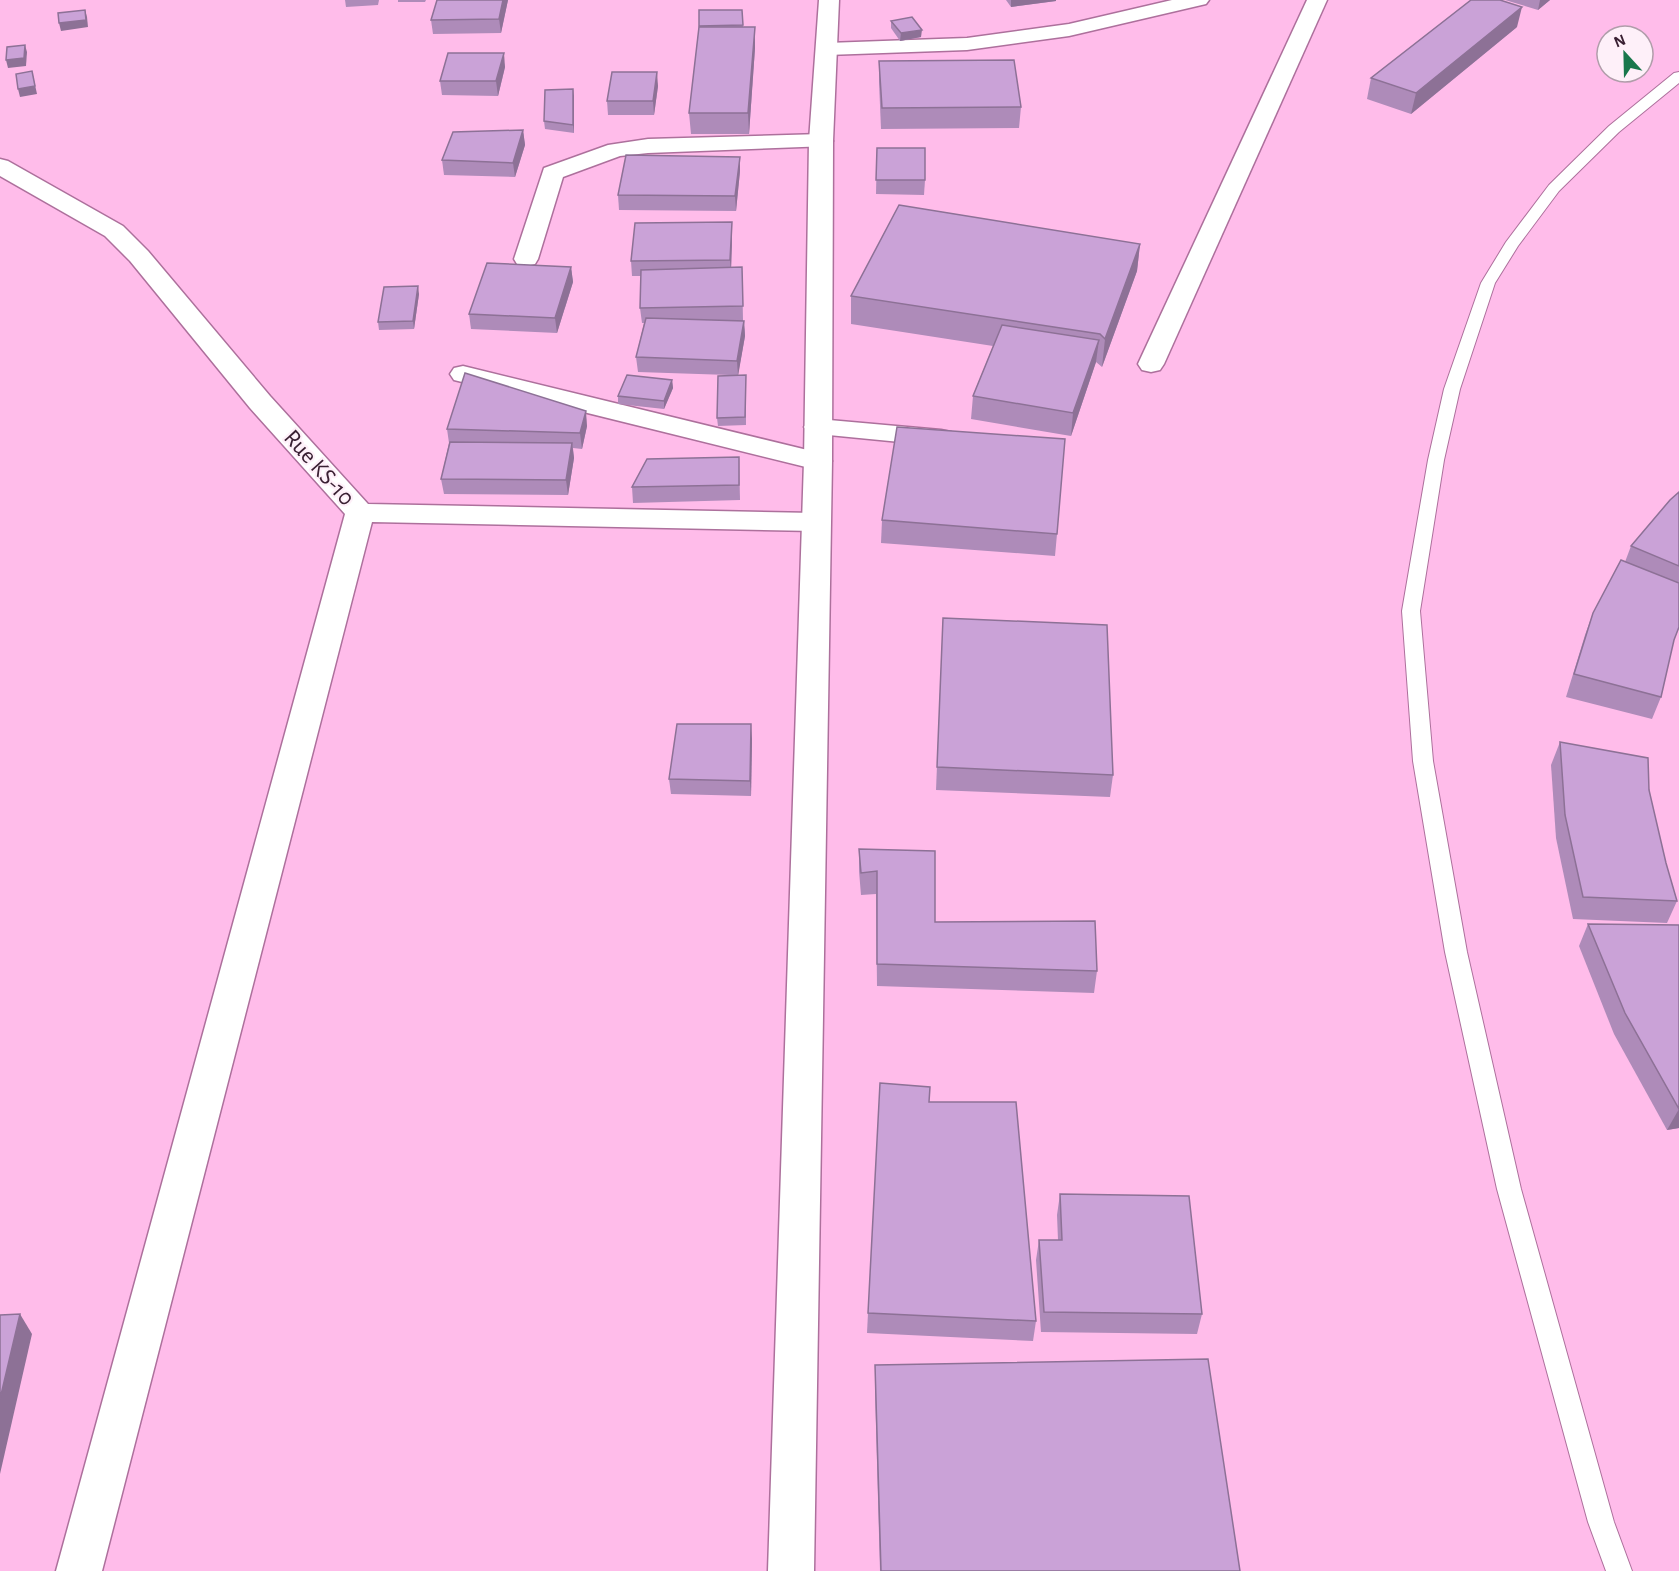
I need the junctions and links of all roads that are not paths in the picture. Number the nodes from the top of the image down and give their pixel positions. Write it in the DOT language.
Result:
graph roads {
  1 [pos="829,0"];
  2 [pos="1199,0"];
  3 [pos="1317,0"];
  4 [pos="827,50"];
  5 [pos="1679,76"];
  6 [pos="821,141"];
  7 [pos="0,166"];
  8 [pos="526,259"];
  9 [pos="1151,364"];
  10 [pos="463,375"];
  11 [pos="818,427"];
  12 [pos="969,440"];
  13 [pos="818,460"];
  14 [pos="360,513"];
  15 [pos="815,522"];
  16 [pos="79,1571"];
  17 [pos="791,1571"];
  18 [pos="1619,1571"];
  1 -- 4 [label="street"];
  2 -- 4 [label="street"];
  3 -- 9 [label="street"];
  4 -- 6 [label="street"];
  5 -- 18 [label="lane"];
  6 -- 8 [label="street"];
  6 -- 11 [label="street"];
  7 -- 14 [label="street, Rue KS-10"];
  10 -- 13 [label="street"];
  11 -- 12 [label="street"];
  11 -- 13 [label="street"];
  13 -- 15 [label="street"];
  14 -- 15 [label="street, Rue KS-10"];
  14 -- 16 [label="street"];
  15 -- 17 [label="street"];
}
